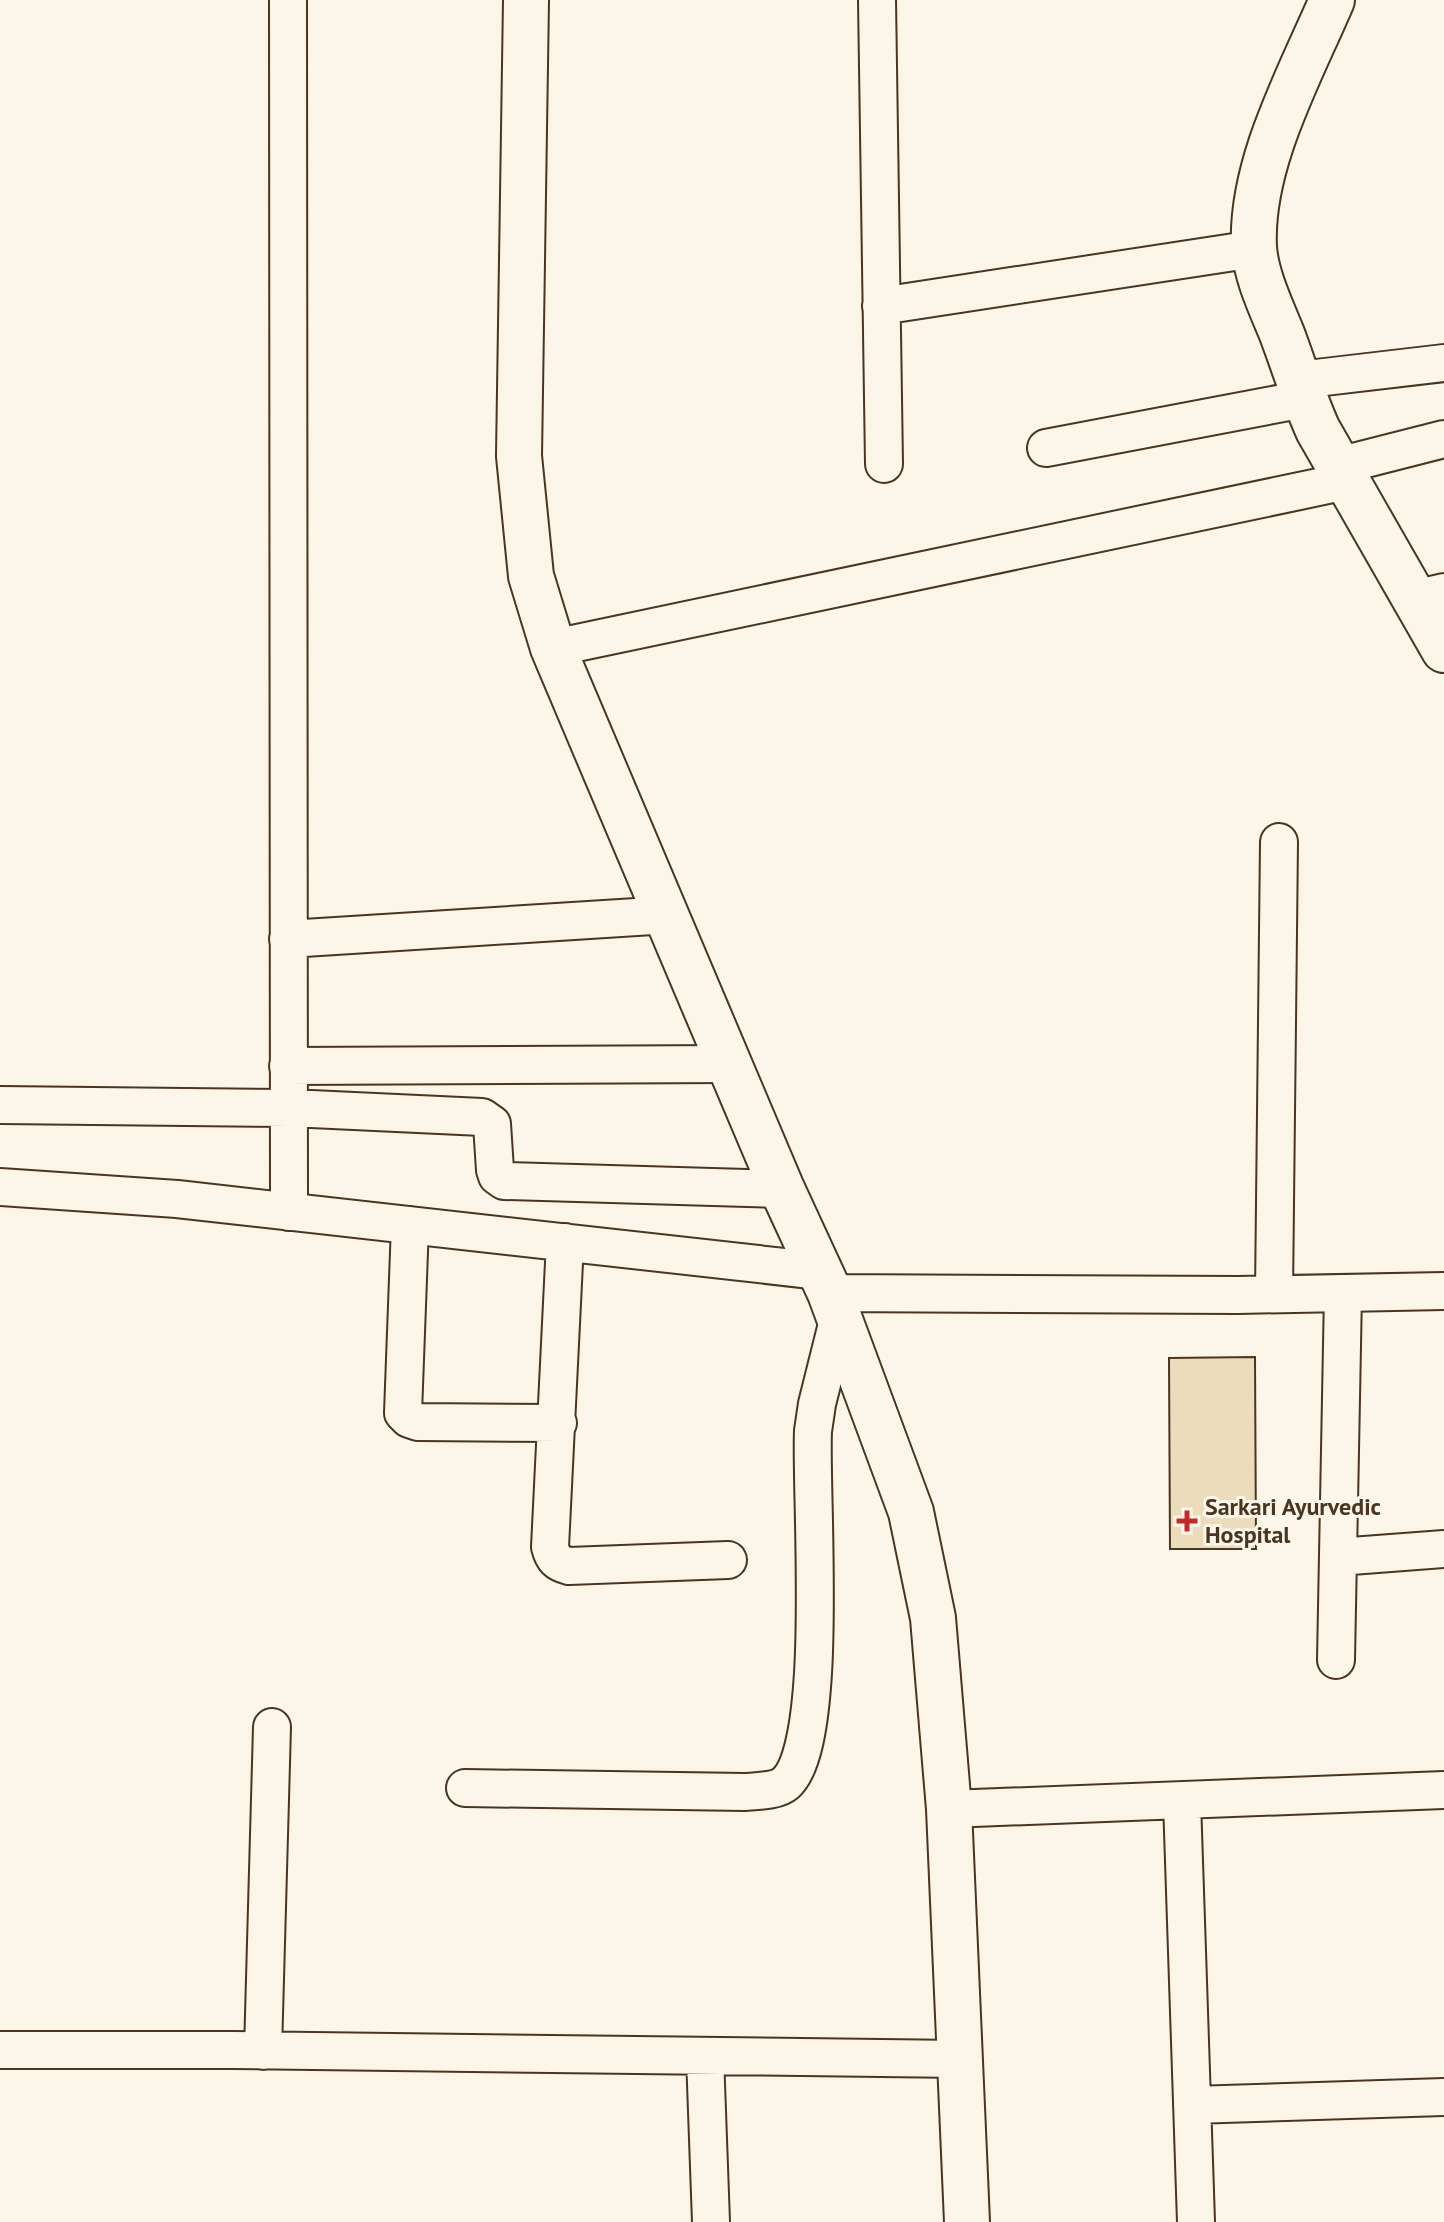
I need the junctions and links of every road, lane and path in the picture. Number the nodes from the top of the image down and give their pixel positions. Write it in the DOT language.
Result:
graph roads {
  1 [pos="288,0"];
  2 [pos="526,0"];
  3 [pos="877,0"];
  4 [pos="1332,0"];
  5 [pos="1254,249"];
  6 [pos="881,306"];
  7 [pos="1444,363"];
  8 [pos="1301,390"];
  9 [pos="1444,439"];
  10 [pos="1046,448"];
  11 [pos="884,464"];
  12 [pos="1343,473"];
  13 [pos="1429,595"];
  14 [pos="553,648"];
  15 [pos="1444,650"];
  16 [pos="1279,842"];
  17 [pos="668,915"];
  18 [pos="288,939"];
  19 [pos="731,1064"];
  20 [pos="288,1066"];
  21 [pos="0,1105"];
  22 [pos="290,1108"];
  23 [pos="0,1187"];
  24 [pos="782,1189"];
  25 [pos="289,1212"];
  26 [pos="410,1225"];
  27 [pos="565,1242"];
  28 [pos="1444,1291"];
  29 [pos="829,1293"];
  30 [pos="1343,1293"];
  31 [pos="1274,1294"];
  32 [pos="558,1423"];
  33 [pos="1444,1549"];
  34 [pos="1338,1557"];
  35 [pos="728,1560"];
  36 [pos="1336,1660"];
  37 [pos="272,1727"];
  38 [pos="465,1788"];
  39 [pos="1444,1790"];
  40 [pos="1182,1801"];
  41 [pos="949,1809"];
  42 [pos="0,2050"];
  43 [pos="263,2051"];
  44 [pos="705,2056"];
  45 [pos="961,2059"];
  46 [pos="1444,2097"];
  47 [pos="1192,2105"];
  48 [pos="711,2222"];
  49 [pos="967,2222"];
  50 [pos="1196,2222"];
  1 -- 18 [label="street"];
  2 -- 14 [label="street"];
  3 -- 6 [label="street"];
  4 -- 5 [label="street"];
  5 -- 6 [label="street"];
  5 -- 8 [label="street"];
  6 -- 11 [label="street"];
  7 -- 8 [label="street"];
  8 -- 10 [label="street"];
  8 -- 12 [label="street"];
  9 -- 12 [label="street"];
  12 -- 13 [label="street"];
  12 -- 14 [label="street"];
  13 -- 15 [label="street"];
  14 -- 17 [label="street"];
  16 -- 31 [label="street"];
  17 -- 18 [label="street"];
  17 -- 19 [label="street"];
  18 -- 20 [label="street"];
  19 -- 20 [label="street"];
  19 -- 24 [label="street"];
  20 -- 22 [label="street"];
  21 -- 22 [label="street"];
  22 -- 24 [label="street"];
  22 -- 25 [label="street"];
  23 -- 25 [label="street"];
  24 -- 29 [label="street"];
  25 -- 26 [label="street"];
  26 -- 27 [label="street"];
  26 -- 32 [label="street"];
  27 -- 29 [label="street"];
  27 -- 32 [label="street"];
  28 -- 30 [label="street"];
  29 -- 31 [label="street"];
  29 -- 38 [label="street"];
  29 -- 41 [label="street"];
  30 -- 31 [label="street"];
  30 -- 34 [label="street"];
  32 -- 35 [label="street"];
  33 -- 34 [label="street"];
  34 -- 36 [label="street"];
  37 -- 43 [label="street"];
  39 -- 40 [label="street"];
  40 -- 41 [label="street"];
  40 -- 47 [label="street"];
  41 -- 45 [label="street"];
  42 -- 43 [label="street"];
  43 -- 44 [label="street"];
  44 -- 45 [label="street"];
  44 -- 48 [label="street"];
  45 -- 49 [label="street"];
  46 -- 47 [label="street"];
  47 -- 50 [label="street"];
}
